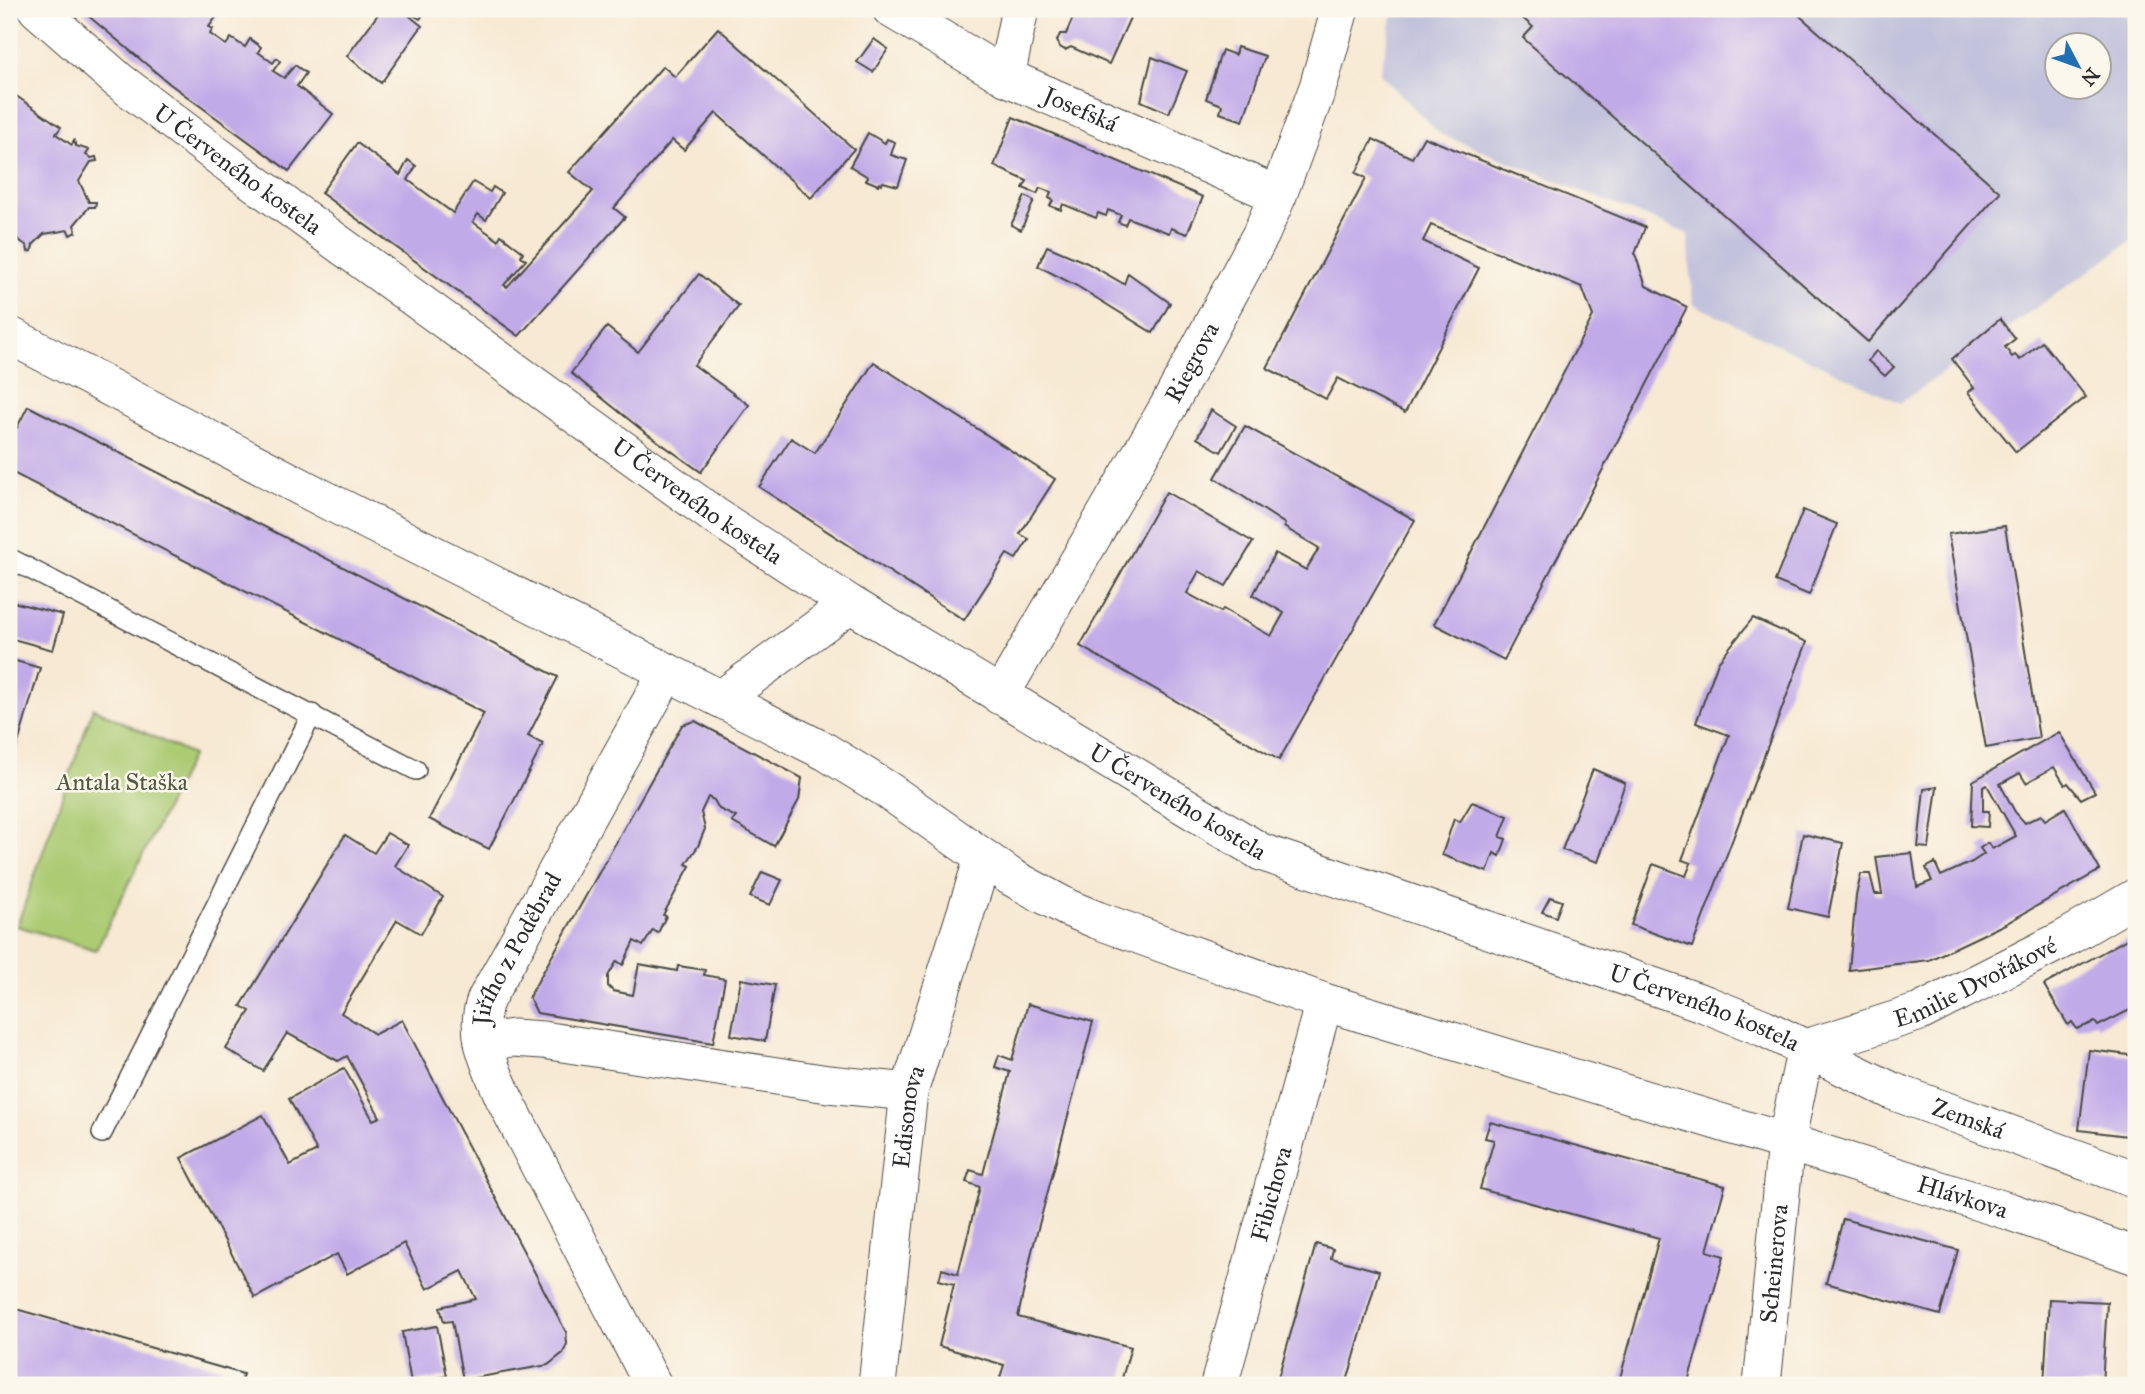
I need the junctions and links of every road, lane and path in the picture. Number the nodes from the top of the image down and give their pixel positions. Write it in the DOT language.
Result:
graph roads {
  1 [pos="37,9"];
  2 [pos="891,9"];
  3 [pos="1020,9"];
  4 [pos="1340,9"];
  5 [pos="1006,77"];
  6 [pos="1278,195"];
  7 [pos="9,335"];
  8 [pos="9,558"];
  9 [pos="850,604"];
  10 [pos="667,672"];
  11 [pos="1000,696"];
  12 [pos="721,699"];
  13 [pos="312,715"];
  14 [pos="416,770"];
  15 [pos="983,858"];
  16 [pos="2136,897"];
  17 [pos="1324,1002"];
  18 [pos="482,1042"];
  19 [pos="1806,1048"];
  20 [pos="909,1092"];
  21 [pos="102,1133"];
  22 [pos="1786,1142"];
  23 [pos="2136,1180"];
  24 [pos="2136,1256"];
  25 [pos="653,1385"];
  26 [pos="877,1385"];
  27 [pos="1219,1385"];
  28 [pos="1762,1385"];
  1 -- 9 [label="street, U Červeného kostela"];
  2 -- 5 [label="street, Josefská"];
  3 -- 5 [label="street"];
  4 -- 6 [label="street, Riegrova"];
  5 -- 6 [label="street, Josefská"];
  6 -- 11 [label="street, Riegrova"];
  7 -- 10 [label="street"];
  8 -- 13 [label="lane"];
  9 -- 11 [label="street, U Červeného kostela"];
  9 -- 12 [label="street"];
  10 -- 12 [label="street"];
  10 -- 18 [label="street, Jiřího z Poděbrad"];
  11 -- 19 [label="street, U Červeného kostela"];
  12 -- 15 [label="street"];
  13 -- 14 [label="lane"];
  13 -- 21 [label="lane"];
  15 -- 17 [label="street"];
  15 -- 20 [label="street, Edisonova"];
  16 -- 19 [label="street, Emilie Dvořákové"];
  17 -- 22 [label="street"];
  17 -- 27 [label="street, Fibichova"];
  18 -- 20 [label="street"];
  18 -- 25 [label="street, Jiřího z Poděbrad"];
  19 -- 22 [label="street, U Červeného kostela"];
  19 -- 23 [label="street, Zemská"];
  20 -- 26 [label="street, Edisonova"];
  22 -- 24 [label="street, Hlávkova"];
  22 -- 28 [label="street, Scheinerova"];
}
